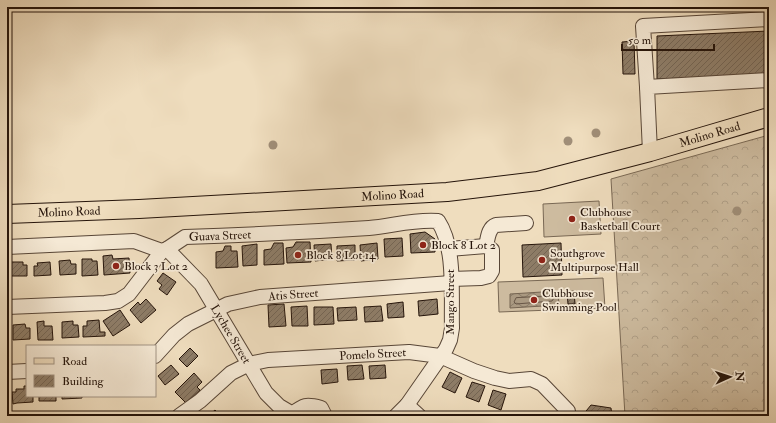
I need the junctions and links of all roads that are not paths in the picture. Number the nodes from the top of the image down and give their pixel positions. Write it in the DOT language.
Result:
graph roads {
  1 [pos="769,19"];
  2 [pos="769,80"];
  3 [pos="647,87"];
  4 [pos="769,117"];
  5 [pos="650,152"];
  6 [pos="7,214"];
  7 [pos="438,221"];
  8 [pos="526,223"];
  9 [pos="486,246"];
  10 [pos="7,247"];
  11 [pos="449,249"];
  12 [pos="165,250"];
  13 [pos="451,281"];
  14 [pos="7,308"];
  15 [pos="216,309"];
  16 [pos="156,355"];
  17 [pos="440,356"];
  18 [pos="249,364"];
  19 [pos="26,371"];
  20 [pos="7,372"];
  21 [pos="407,405"];
  22 [pos="568,411"];
  23 [pos="294,415"];
  24 [pos="179,416"];
  25 [pos="325,416"];
  26 [pos="396,416"];
  27 [pos="419,416"];
  1 -- 3 [label="street"];
  2 -- 3 [label="street"];
  3 -- 5 [label="street"];
  4 -- 5 [label="main road, Molino Road"];
  5 -- 6 [label="main road, Molino Road"];
  7 -- 11 [label="street, Mango Street"];
  7 -- 12 [label="street, Guava Street"];
  8 -- 9 [label="street"];
  9 -- 11 [label="street"];
  9 -- 13 [label="street, Atis Street"];
  10 -- 12 [label="street"];
  11 -- 13 [label="street, Mango Street"];
  12 -- 14 [label="street"];
  12 -- 15 [label="street, Lychee Street"];
  13 -- 15 [label="street, Atis Street"];
  13 -- 17 [label="street, Mango Street"];
  15 -- 16 [label="street, Atis Street"];
  15 -- 18 [label="street, Lychee Street"];
  17 -- 18 [label="street, Pomelo Street"];
  17 -- 21 [label="street, Mango Street"];
  17 -- 22 [label="street, Pomelo Street"];
  18 -- 23 [label="street, Lychee Street"];
  18 -- 24 [label="street, Pomelo Street"];
  19 -- 20 [label="street"];
  21 -- 26 [label="street, Mango Street"];
  21 -- 27 [label="street"];
  23 -- 25 [label="street"];
}
